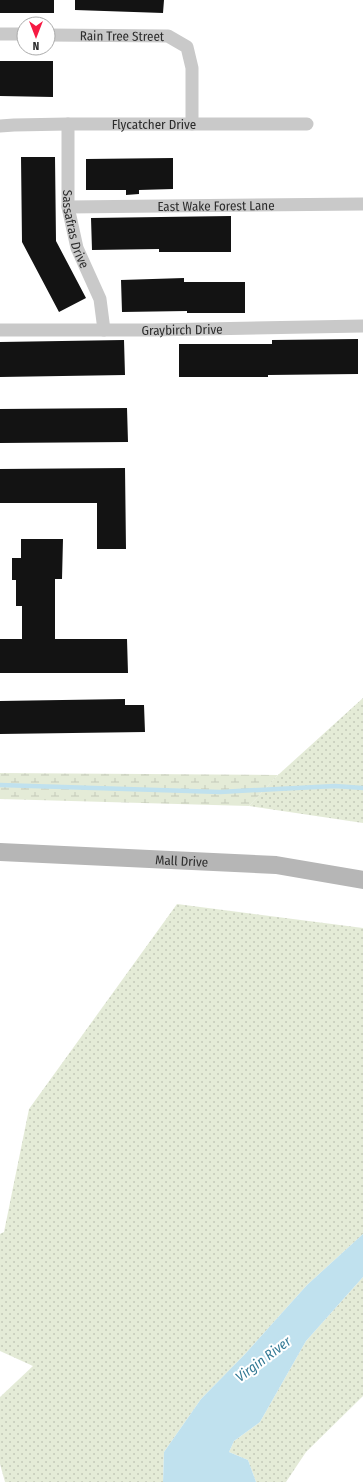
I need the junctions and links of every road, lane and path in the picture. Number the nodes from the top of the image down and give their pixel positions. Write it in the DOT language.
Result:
graph roads {
  1 [pos="0,34"];
  2 [pos="16,34"];
  3 [pos="56,35"];
  4 [pos="68,124"];
  5 [pos="192,124"];
  6 [pos="307,124"];
  7 [pos="0,126"];
  8 [pos="363,204"];
  9 [pos="68,207"];
  10 [pos="363,326"];
  11 [pos="0,330"];
  12 [pos="104,330"];
  13 [pos="0,852"];
  14 [pos="363,880"];
  1 -- 2 [label="street"];
  3 -- 5 [label="street, Rain Tree Street"];
  4 -- 5 [label="street, Flycatcher Drive"];
  4 -- 7 [label="street, Flycatcher Drive"];
  4 -- 9 [label="street, Sassafras Drive"];
  5 -- 6 [label="street, Flycatcher Drive"];
  8 -- 9 [label="street, East Wake Forest Lane"];
  9 -- 12 [label="street, Sassafras Drive"];
  10 -- 12 [label="street, Graybirch Drive"];
  11 -- 12 [label="street, Graybirch Drive"];
  13 -- 14 [label="main road, Mall Drive"];
}
